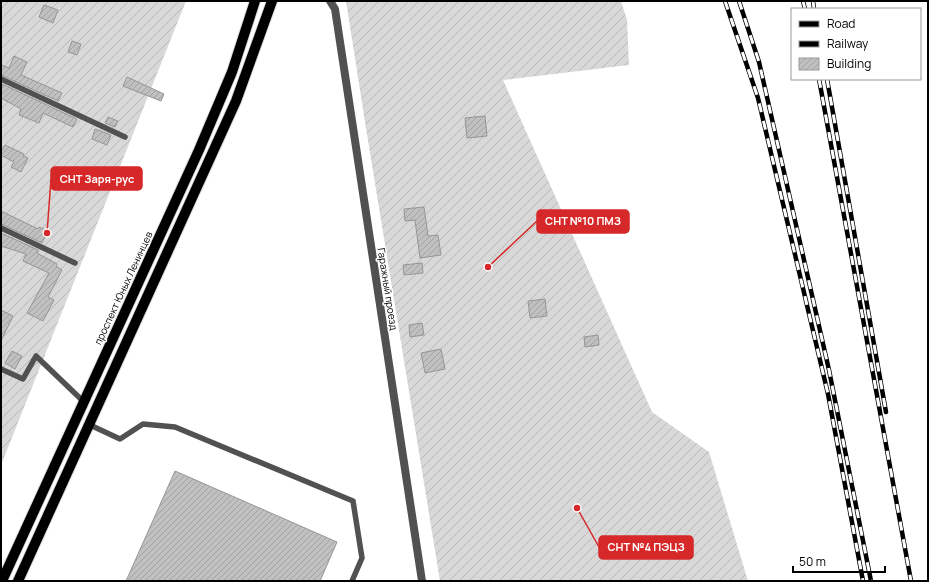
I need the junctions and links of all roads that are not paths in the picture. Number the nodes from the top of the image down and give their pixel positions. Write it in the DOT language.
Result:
graph roads {
  1 [pos="255,1"];
  2 [pos="272,1"];
  3 [pos="330,1"];
  4 [pos="1,79"];
  5 [pos="125,137"];
  6 [pos="1,228"];
  7 [pos="75,263"];
  8 [pos="1,369"];
  9 [pos="84,402"];
  10 [pos="90,425"];
  11 [pos="2,581"];
  12 [pos="18,581"];
  13 [pos="352,581"];
  14 [pos="422,581"];
  1 -- 9 [label="main road, проспект Юных Ленинцев"];
  2 -- 10 [label="main road"];
  3 -- 14 [label="street, Гаражный проезд"];
  4 -- 5 [label="lane"];
  6 -- 7 [label="lane"];
  8 -- 9 [label="lane"];
  9 -- 11 [label="main road, проспект Юных Ленинцев"];
  10 -- 12 [label="main road"];
  10 -- 13 [label="lane"];
}
